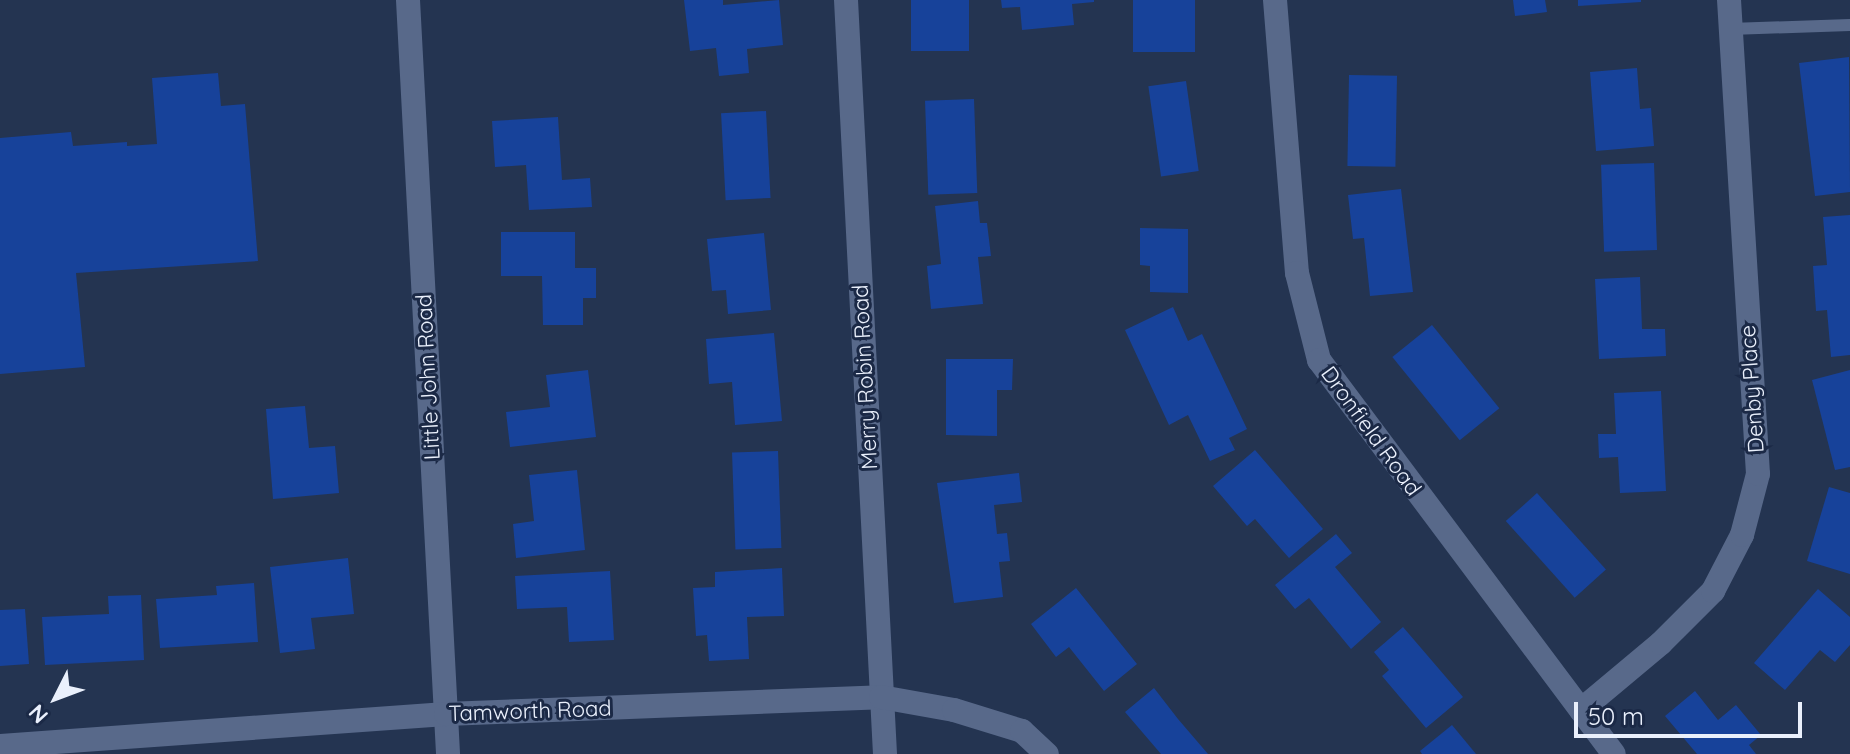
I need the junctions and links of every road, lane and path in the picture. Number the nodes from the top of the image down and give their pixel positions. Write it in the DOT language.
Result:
graph roads {
  1 [pos="408,0"];
  2 [pos="846,0"];
  3 [pos="1275,0"];
  4 [pos="1729,0"];
  5 [pos="1850,25"];
  6 [pos="1730,29"];
  7 [pos="881,697"];
  8 [pos="1581,710"];
  9 [pos="446,714"];
  10 [pos="0,746"];
  11 [pos="448,754"];
  12 [pos="885,754"];
  13 [pos="1047,754"];
  14 [pos="1614,754"];
  1 -- 9 [label="street, Little John Road"];
  2 -- 7 [label="street, Merry Robin Road"];
  3 -- 8 [label="street, Dronfield Road"];
  4 -- 6 [label="street, Denby Place"];
  5 -- 6 [label="lane"];
  6 -- 8 [label="street, Denby Place"];
  7 -- 9 [label="street, Tamworth Road"];
  7 -- 12 [label="street, Merry Robin Road"];
  7 -- 13 [label="street, Tamworth Road"];
  8 -- 14 [label="street, Dronfield Road"];
  9 -- 10 [label="street, Tamworth Road"];
  9 -- 11 [label="street, Little John Road"];
}
